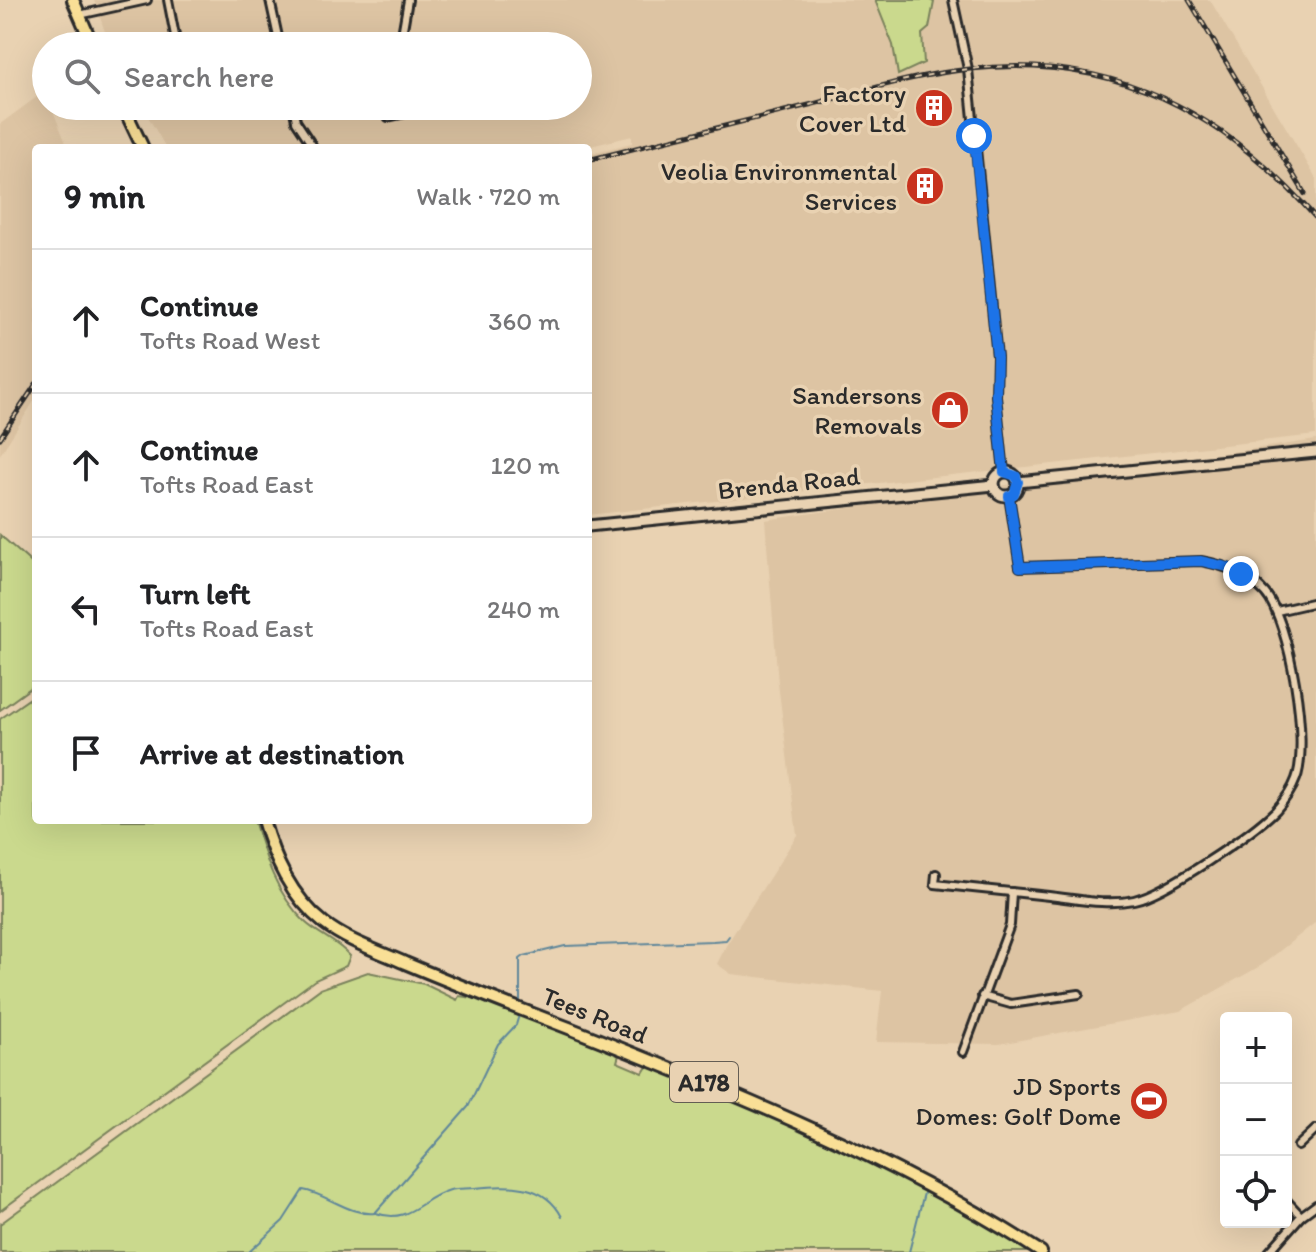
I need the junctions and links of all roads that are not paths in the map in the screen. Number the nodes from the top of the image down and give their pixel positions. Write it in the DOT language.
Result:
graph roads {
  1 [pos="73,0"];
  2 [pos="147,0"];
  3 [pos="168,0"];
  4 [pos="270,0"];
  5 [pos="408,0"];
  6 [pos="953,0"];
  7 [pos="79,15"];
  8 [pos="87,32"];
  9 [pos="174,32"];
  10 [pos="277,32"];
  11 [pos="402,32"];
  12 [pos="130,120"];
  13 [pos="296,120"];
  14 [pos="141,144"];
  15 [pos="311,144"];
  16 [pos="1316,452"];
  17 [pos="1004,472"];
  18 [pos="1018,482"];
  19 [pos="994,485"];
  20 [pos="1009,496"];
  21 [pos="592,526"];
  22 [pos="1316,602"];
  23 [pos="1277,611"];
  24 [pos="264,824"];
  25 [pos="936,874"];
  26 [pos="1012,892"];
  27 [pos="1079,994"];
  28 [pos="982,996"];
  29 [pos="963,1052"];
  30 [pos="1316,1129"];
  31 [pos="1298,1146"];
  32 [pos="1316,1205"];
  33 [pos="1292,1206"];
  34 [pos="1301,1216"];
  35 [pos="1041,1252"];
  36 [pos="1269,1252"];
  1 -- 7 [label="main road"];
  2 -- 7 [label="street"];
  3 -- 9 [label="street"];
  4 -- 10 [label="street"];
  5 -- 11 [label="street"];
  6 -- 17 [label="street"];
  7 -- 8 [label="main road"];
  12 -- 14 [label="main road"];
  13 -- 15 [label="street"];
  16 -- 18 [label="main road"];
  17 -- 18 [label="main road"];
  17 -- 19 [label="main road"];
  18 -- 20 [label="main road"];
  19 -- 20 [label="main road"];
  19 -- 21 [label="main road, Brenda Road"];
  20 -- 23 [label="street"];
  22 -- 23 [label="street"];
  23 -- 26 [label="street"];
  24 -- 35 [label="main road, Tees Road / A178"];
  25 -- 26 [label="street"];
  26 -- 28 [label="street"];
  27 -- 28 [label="street"];
  28 -- 29 [label="street"];
  30 -- 31 [label="street"];
  32 -- 34 [label="street"];
  33 -- 34 [label="street"];
  34 -- 36 [label="street"];
}
